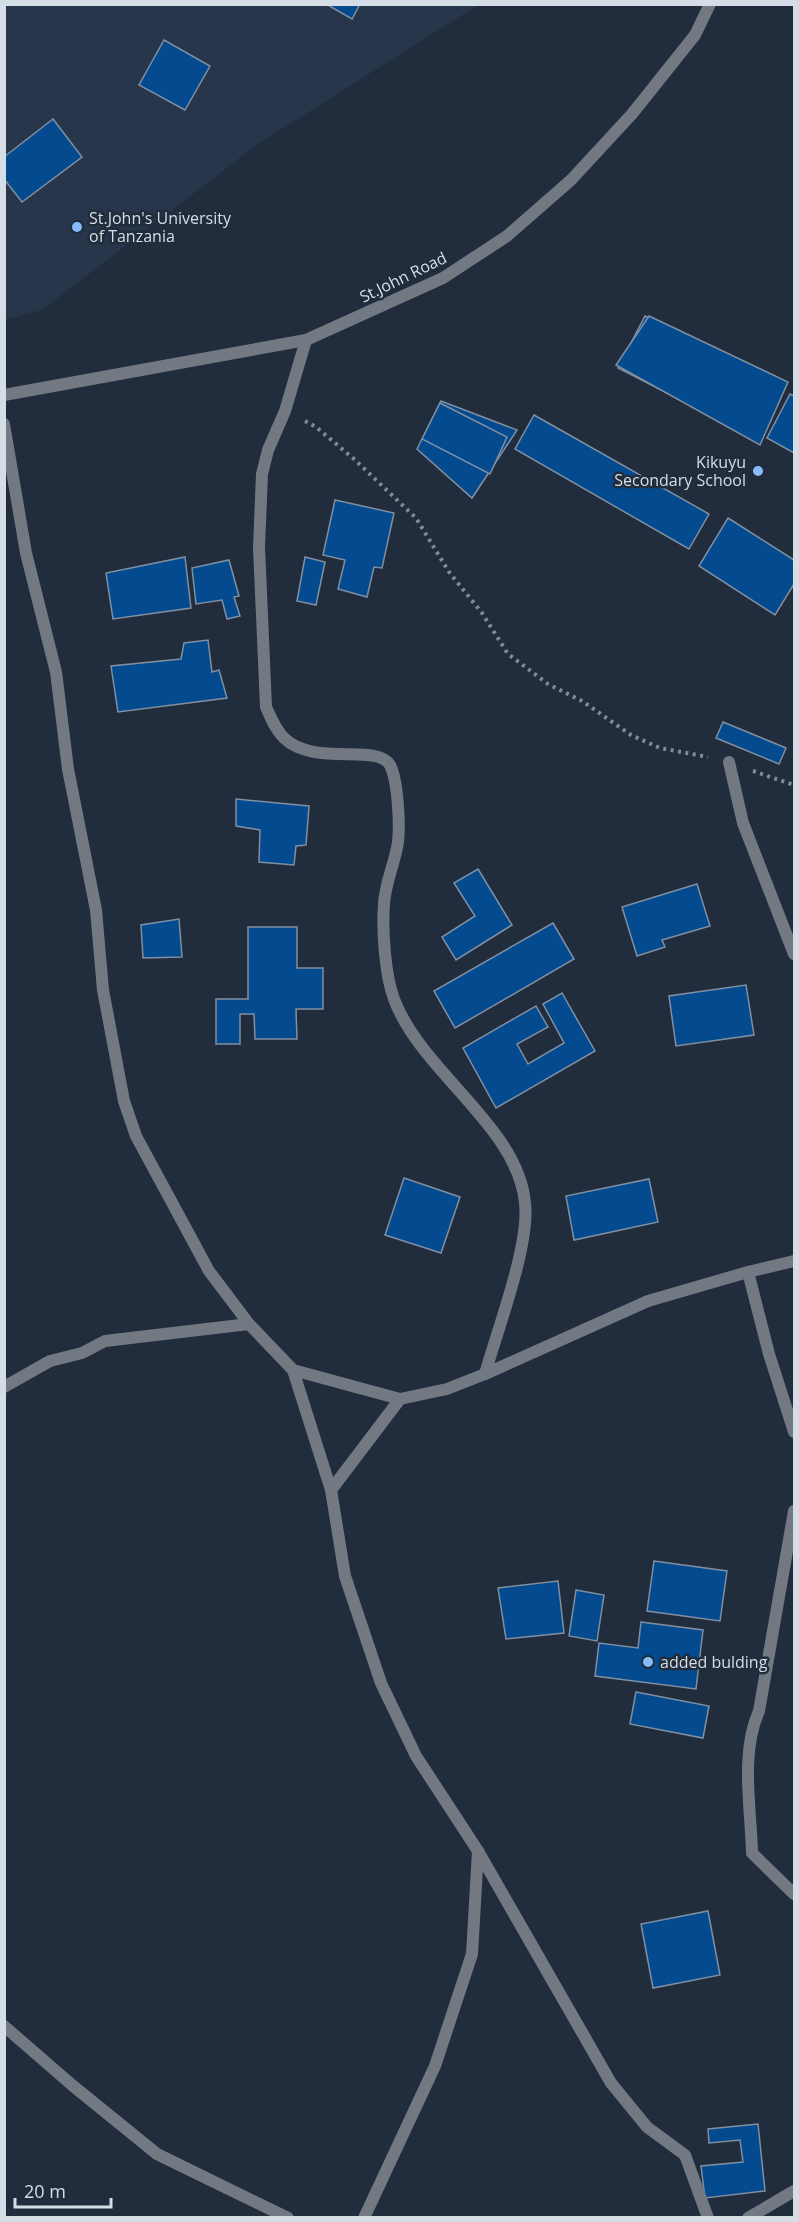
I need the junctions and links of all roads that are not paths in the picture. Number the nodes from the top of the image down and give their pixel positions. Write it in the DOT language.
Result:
graph roads {
  1 [pos="710,4"];
  2 [pos="306,340"];
  3 [pos="4,395"];
  4 [pos="4,424"];
  5 [pos="729,762"];
  6 [pos="795,954"];
  7 [pos="795,1261"];
  8 [pos="748,1272"];
  9 [pos="249,1324"];
  10 [pos="293,1370"];
  11 [pos="485,1374"];
  12 [pos="4,1387"];
  13 [pos="400,1399"];
  14 [pos="795,1432"];
  15 [pos="331,1490"];
  16 [pos="795,1511"];
  17 [pos="478,1851"];
  18 [pos="795,1894"];
  19 [pos="4,2026"];
  20 [pos="795,2191"];
  21 [pos="288,2217"];
  22 [pos="364,2217"];
  23 [pos="708,2217"];
  24 [pos="748,2217"];
  1 -- 2 [label="street, St.John Road"];
  2 -- 3 [label="street, St.John Road"];
  2 -- 11 [label="street"];
  4 -- 9 [label="street"];
  5 -- 6 [label="street"];
  7 -- 8 [label="street"];
  8 -- 11 [label="street"];
  8 -- 14 [label="street"];
  9 -- 10 [label="street"];
  9 -- 12 [label="street"];
  10 -- 13 [label="street"];
  10 -- 15 [label="street"];
  11 -- 13 [label="street"];
  13 -- 15 [label="street"];
  15 -- 17 [label="street"];
  16 -- 18 [label="street"];
  17 -- 22 [label="street"];
  17 -- 23 [label="street"];
  19 -- 21 [label="street"];
  20 -- 24 [label="street"];
}
